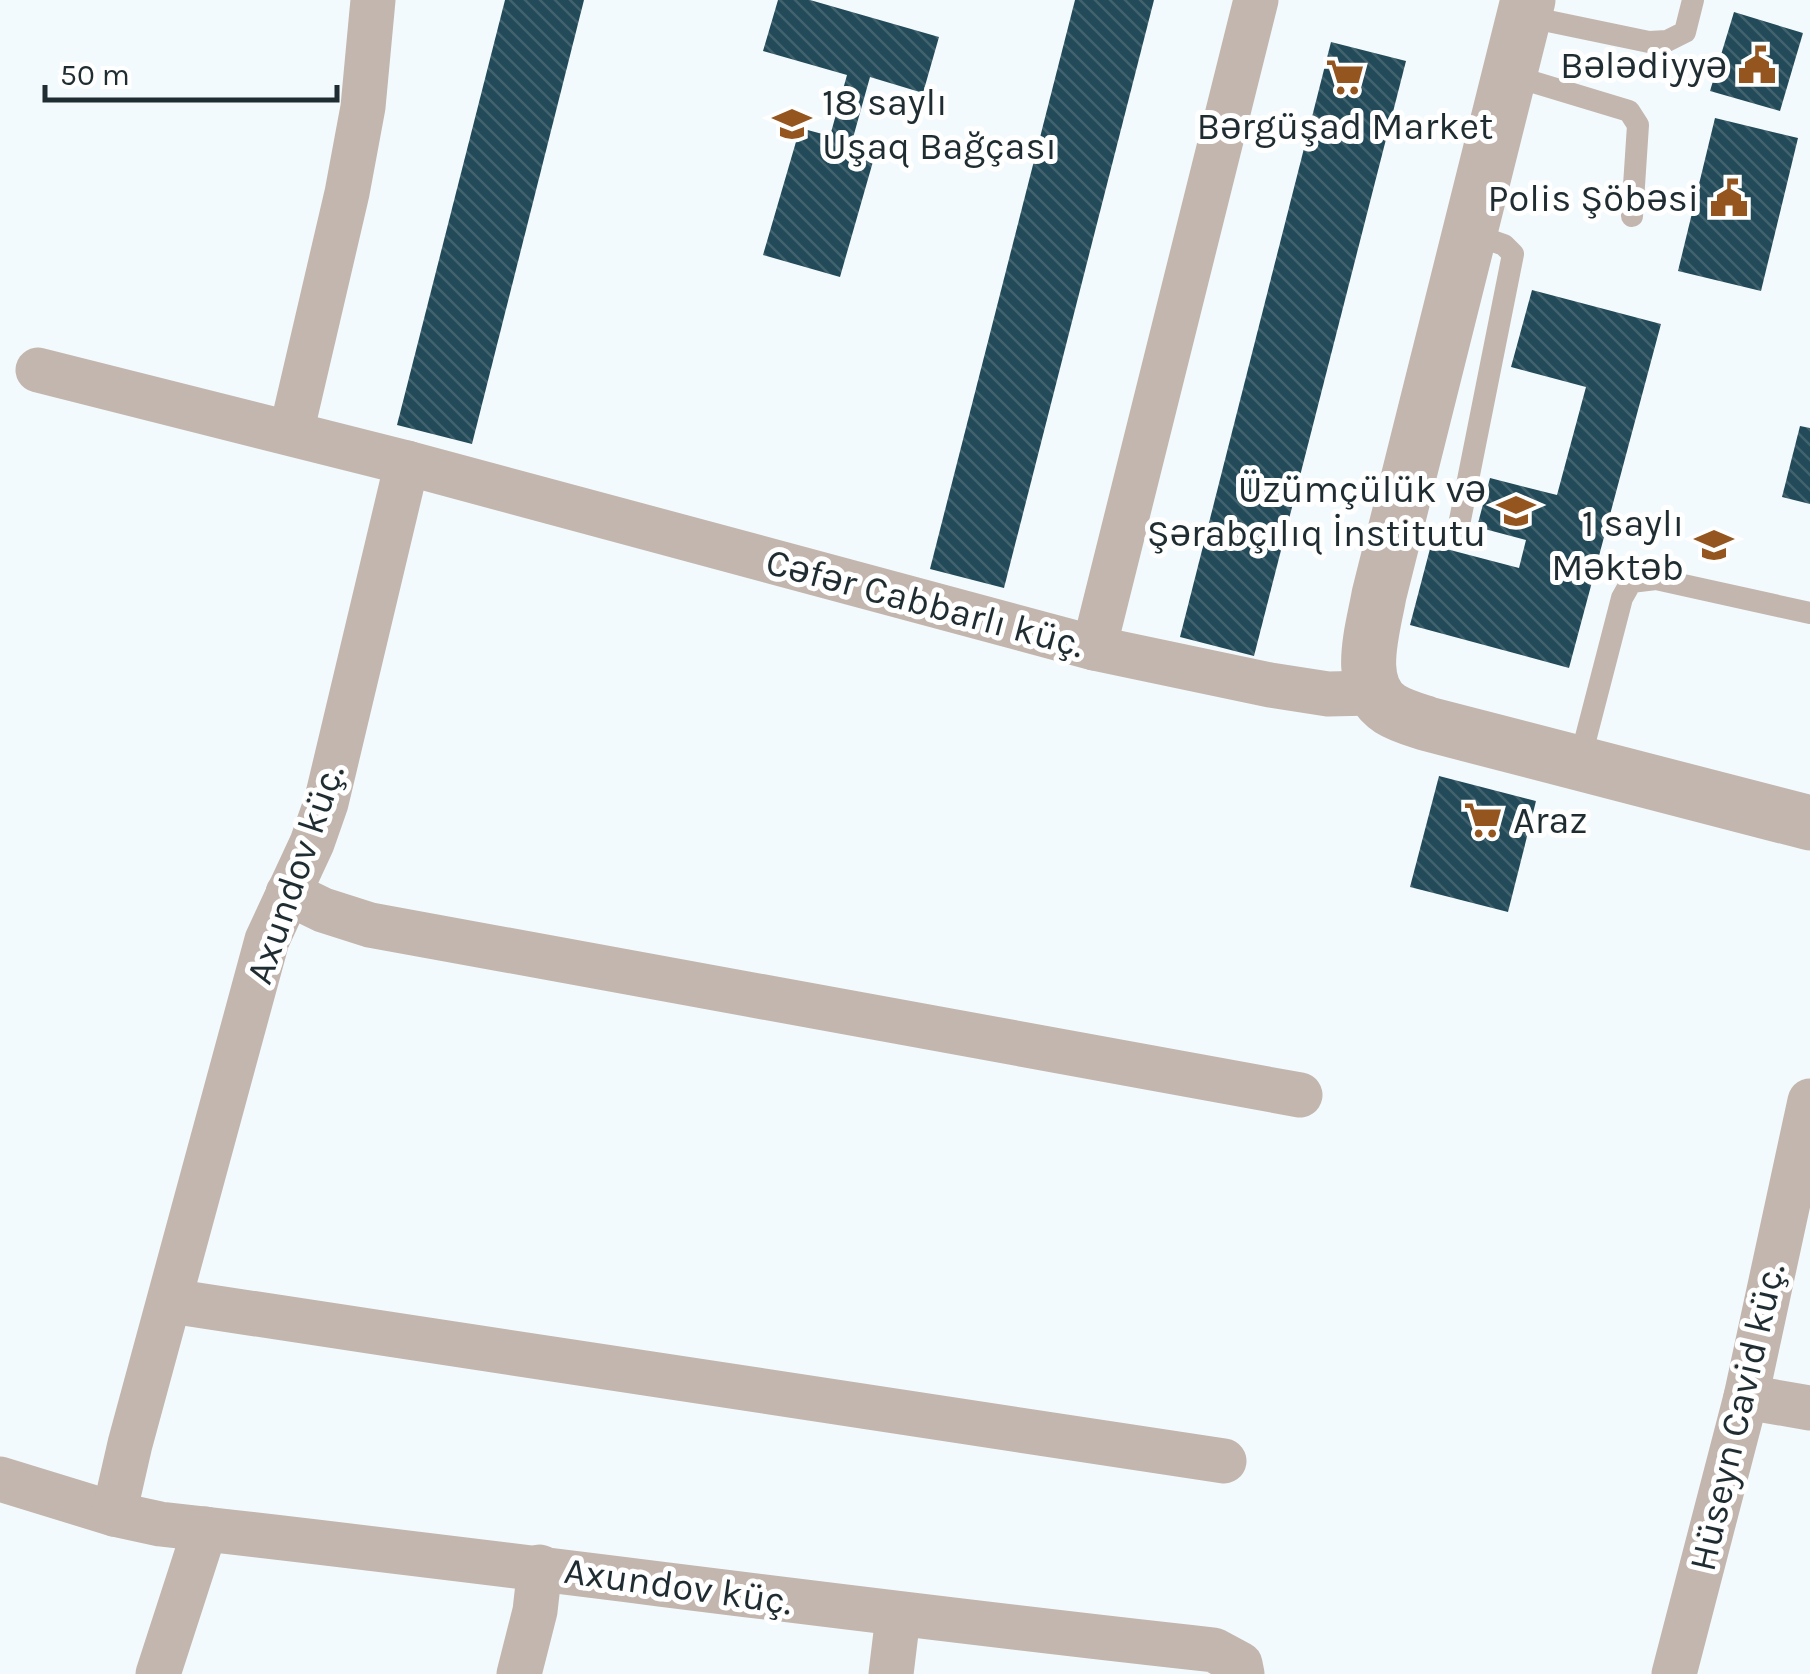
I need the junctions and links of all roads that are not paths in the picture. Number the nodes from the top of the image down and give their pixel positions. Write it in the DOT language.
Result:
graph roads {
  1 [pos="372,0"];
  2 [pos="1256,0"];
  3 [pos="1693,0"];
  4 [pos="1526,8"];
  5 [pos="1510,75"];
  6 [pos="1632,216"];
  7 [pos="1470,233"];
  8 [pos="38,370"];
  9 [pos="291,434"];
  10 [pos="407,464"];
  11 [pos="1457,534"];
  12 [pos="1810,613"];
  13 [pos="1094,648"];
  14 [pos="1373,693"];
  15 [pos="1579,764"];
  16 [pos="1810,824"];
  17 [pos="288,893"];
  18 [pos="1300,1094"];
  19 [pos="1810,1101"];
  20 [pos="171,1302"];
  21 [pos="1746,1396"];
  22 [pos="1810,1408"];
  23 [pos="1224,1461"];
  24 [pos="0,1479"];
  25 [pos="114,1514"];
  26 [pos="205,1529"];
  27 [pos="540,1567"];
  28 [pos="898,1616"];
  29 [pos="1241,1669"];
  30 [pos="158,1674"];
  31 [pos="519,1674"];
  32 [pos="891,1674"];
  33 [pos="1674,1674"];
  1 -- 9 [label="street"];
  2 -- 13 [label="street"];
  3 -- 4 [label="lane"];
  4 -- 5 [label="street"];
  5 -- 6 [label="lane"];
  5 -- 7 [label="street"];
  7 -- 11 [label="lane"];
  7 -- 14 [label="street"];
  8 -- 9 [label="street, Cəfər Cabbarlı küç."];
  9 -- 10 [label="street, Cəfər Cabbarlı küç."];
  10 -- 13 [label="street, Cəfər Cabbarlı küç."];
  10 -- 17 [label="street, Axundov küç."];
  12 -- 15 [label="lane"];
  13 -- 14 [label="street, Cəfər Cabbarlı küç."];
  14 -- 15 [label="street"];
  15 -- 16 [label="street"];
  17 -- 18 [label="street"];
  17 -- 20 [label="street, Axundov küç."];
  19 -- 21 [label="street, Hüseyn Cavid küç."];
  20 -- 23 [label="street"];
  20 -- 25 [label="street, Axundov küç."];
  21 -- 22 [label="street"];
  21 -- 33 [label="street, Hüseyn Cavid küç."];
  24 -- 25 [label="street, Axundov küç."];
  25 -- 26 [label="street, Axundov küç."];
  26 -- 27 [label="street, Axundov küç."];
  26 -- 30 [label="street"];
  27 -- 28 [label="street, Axundov küç."];
  27 -- 31 [label="street"];
  28 -- 29 [label="street, Axundov küç."];
  28 -- 32 [label="street"];
}
